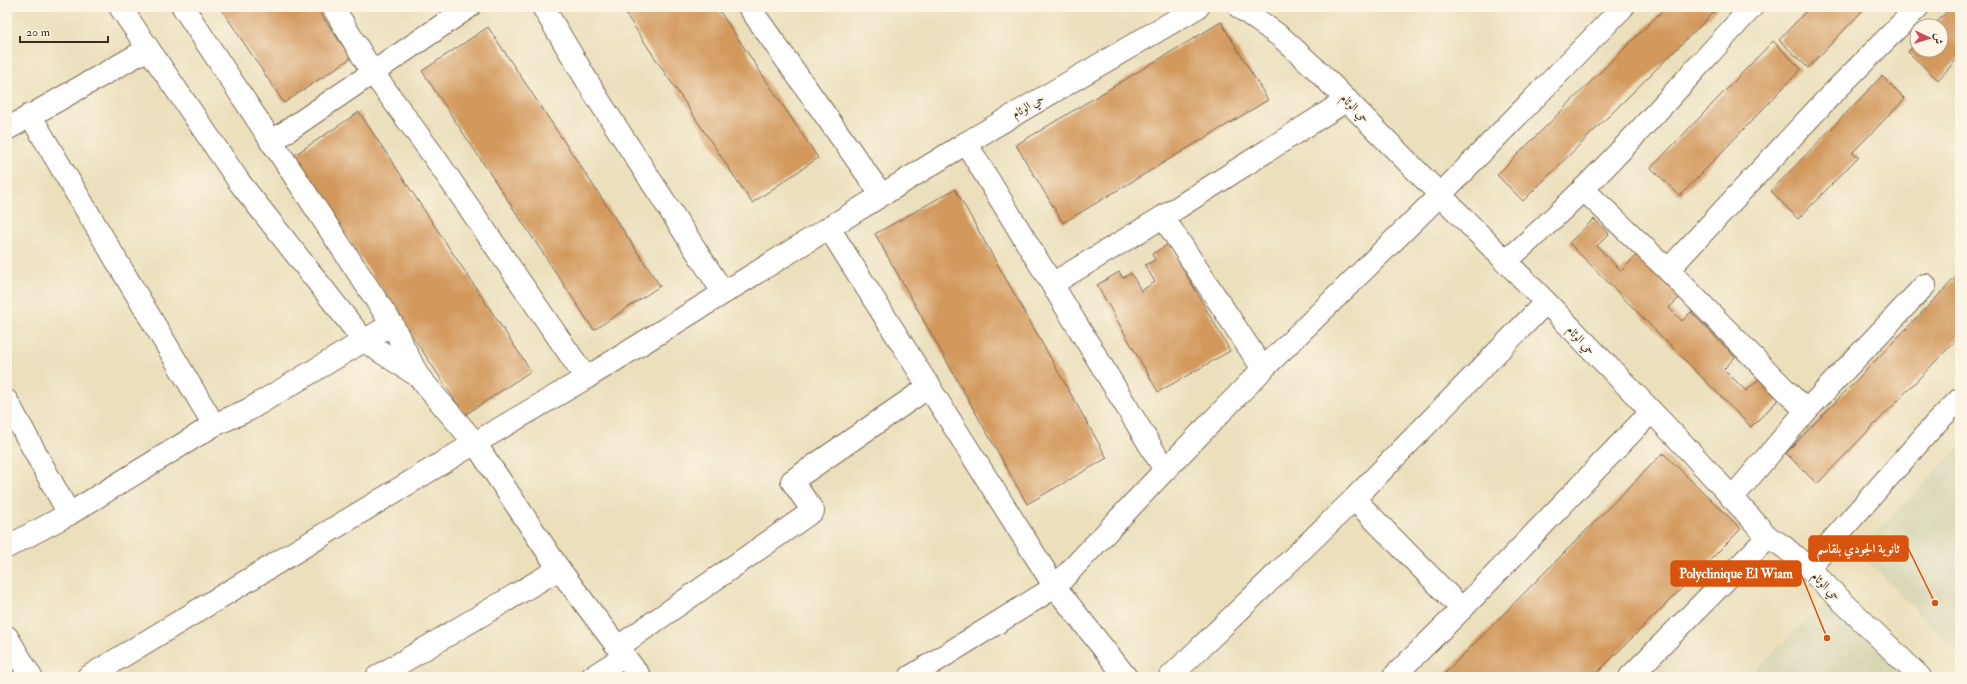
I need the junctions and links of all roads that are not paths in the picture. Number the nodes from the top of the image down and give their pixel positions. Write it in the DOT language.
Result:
graph roads {
  1 [pos="120,7"];
  2 [pos="183,7"];
  3 [pos="333,7"];
  4 [pos="469,7"];
  5 [pos="543,7"];
  6 [pos="748,7"];
  7 [pos="1198,7"];
  8 [pos="1239,7"];
  9 [pos="1623,7"];
  10 [pos="1752,7"];
  11 [pos="1918,7"];
  12 [pos="148,49"];
  13 [pos="373,73"];
  14 [pos="1347,100"];
  15 [pos="30,115"];
  16 [pos="7,129"];
  17 [pos="271,142"];
  18 [pos="966,143"];
  19 [pos="1583,189"];
  20 [pos="881,194"];
  21 [pos="1440,194"];
  22 [pos="1163,217"];
  23 [pos="829,228"];
  24 [pos="1505,262"];
  25 [pos="1668,270"];
  26 [pos="1052,284"];
  27 [pos="1925,285"];
  28 [pos="723,292"];
  29 [pos="1546,302"];
  30 [pos="392,324"];
  31 [pos="364,341"];
  32 [pos="1264,369"];
  33 [pos="418,376"];
  34 [pos="586,378"];
  35 [pos="930,386"];
  36 [pos="1960,399"];
  37 [pos="7,401"];
  38 [pos="1806,411"];
  39 [pos="1651,412"];
  40 [pos="214,425"];
  41 [pos="475,443"];
  42 [pos="1165,470"];
  43 [pos="1732,498"];
  44 [pos="1354,499"];
  45 [pos="69,514"];
  46 [pos="1768,537"];
  47 [pos="7,547"];
  48 [pos="1808,568"];
  49 [pos="559,569"];
  50 [pos="1055,587"];
  51 [pos="1462,609"];
  52 [pos="7,637"];
  53 [pos="621,652"];
  54 [pos="31,677"];
  55 [pos="88,677"];
  56 [pos="377,677"];
  57 [pos="592,677"];
  58 [pos="640,677"];
  59 [pos="910,677"];
  60 [pos="1126,677"];
  61 [pos="1170,677"];
  62 [pos="1393,677"];
  63 [pos="1630,677"];
  64 [pos="1920,677"];
  1 -- 12 [label="street"];
  2 -- 17 [label="street"];
  3 -- 13 [label="street"];
  4 -- 13 [label="street"];
  5 -- 28 [label="street"];
  6 -- 20 [label="street"];
  7 -- 18 [label="street, حي الوئام"];
  8 -- 14 [label="street, حي الوئام"];
  9 -- 21 [label="street"];
  10 -- 19 [label="street"];
  11 -- 25 [label="street"];
  12 -- 15 [label="street"];
  12 -- 31 [label="street"];
  13 -- 17 [label="street"];
  13 -- 34 [label="street"];
  14 -- 21 [label="street, حي الوئام"];
  14 -- 22 [label="street"];
  15 -- 16 [label="street"];
  15 -- 40 [label="street"];
  17 -- 30 [label="street"];
  18 -- 20 [label="street, حي الوئام"];
  18 -- 26 [label="street"];
  19 -- 24 [label="street"];
  19 -- 25 [label="street"];
  20 -- 23 [label="street, حي الوئام"];
  21 -- 24 [label="street, حي الوئام"];
  21 -- 32 [label="street"];
  22 -- 26 [label="street"];
  22 -- 32 [label="street"];
  23 -- 28 [label="street, حي الوئام"];
  23 -- 35 [label="street"];
  24 -- 29 [label="street, حي الوئام"];
  25 -- 38 [label="street"];
  26 -- 42 [label="street"];
  27 -- 38 [label="street"];
  28 -- 34 [label="street, حي الوئام"];
  29 -- 39 [label="street, حي الوئام"];
  29 -- 44 [label="street"];
  30 -- 31 [label="street"];
  30 -- 33 [label="street"];
  31 -- 33 [label="street"];
  31 -- 40 [label="street"];
  32 -- 42 [label="street"];
  33 -- 41 [label="street"];
  34 -- 41 [label="street, حي الوئام"];
  35 -- 50 [label="street"];
  35 -- 53 [label="street"];
  36 -- 48 [label="street"];
  37 -- 45 [label="street"];
  38 -- 43 [label="street"];
  39 -- 43 [label="street, حي الوئام"];
  39 -- 51 [label="street"];
  40 -- 45 [label="street"];
  41 -- 49 [label="street"];
  41 -- 55 [label="street, حي الوئام"];
  42 -- 50 [label="street"];
  43 -- 46 [label="street, حي الوئام"];
  44 -- 51 [label="street"];
  44 -- 61 [label="street"];
  45 -- 47 [label="street"];
  46 -- 48 [label="street, حي الوئام"];
  46 -- 63 [label="street"];
  48 -- 64 [label="street, حي الوئام"];
  49 -- 53 [label="street"];
  49 -- 56 [label="street"];
  50 -- 59 [label="street"];
  50 -- 60 [label="street"];
  51 -- 62 [label="street"];
  52 -- 54 [label="street"];
  53 -- 57 [label="street"];
  53 -- 58 [label="street"];
}
